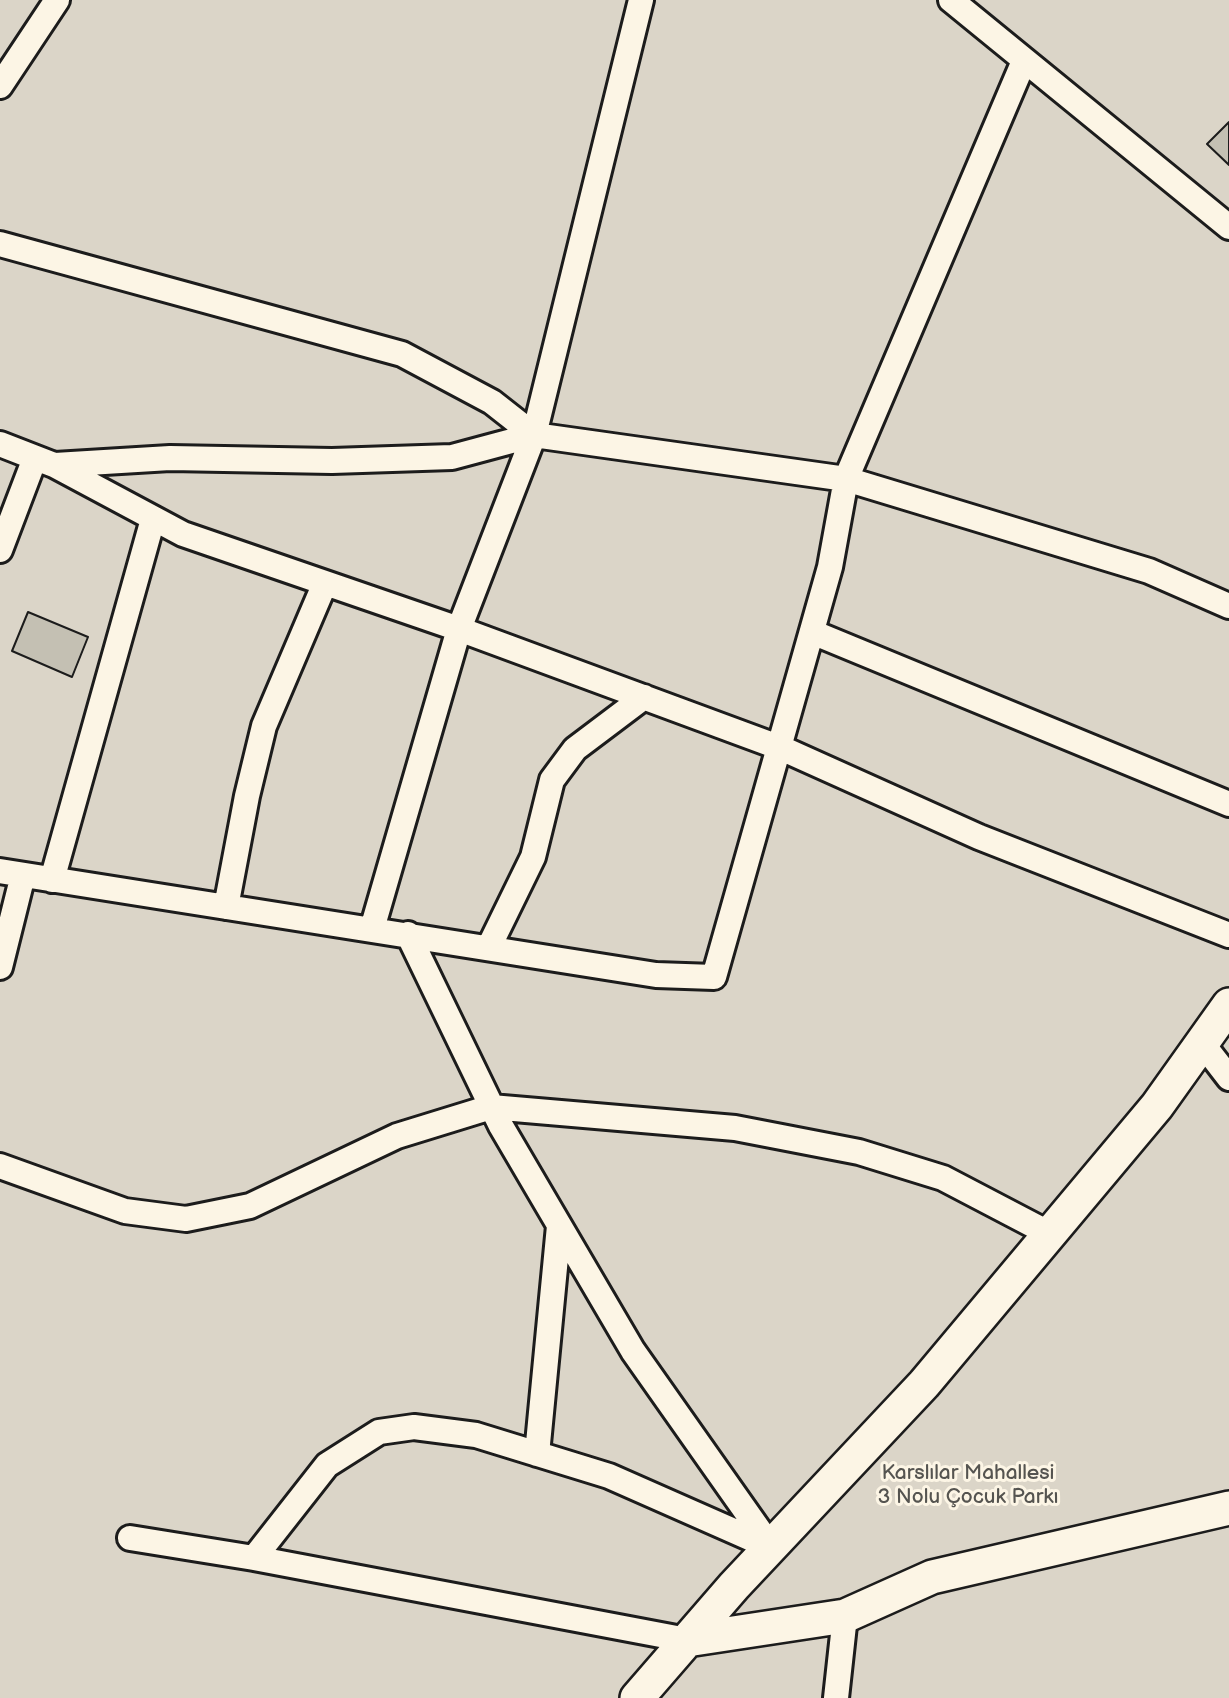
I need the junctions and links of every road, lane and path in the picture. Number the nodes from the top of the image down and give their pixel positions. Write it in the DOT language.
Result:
graph roads {
  1 [pos="57,0"];
  2 [pos="641,0"];
  3 [pos="951,0"];
  4 [pos="1024,61"];
  5 [pos="0,86"];
  6 [pos="1229,228"];
  7 [pos="0,244"];
  8 [pos="534,435"];
  9 [pos="0,444"];
  10 [pos="45,461"];
  11 [pos="846,479"];
  12 [pos="153,519"];
  13 [pos="0,550"];
  14 [pos="326,583"];
  15 [pos="1229,606"];
  16 [pos="459,629"];
  17 [pos="812,632"];
  18 [pos="644,698"];
  19 [pos="781,748"];
  20 [pos="1229,804"];
  21 [pos="12,873"];
  22 [pos="52,880"];
  23 [pos="226,907"];
  24 [pos="372,929"];
  25 [pos="408,934"];
  26 [pos="1229,935"];
  27 [pos="489,947"];
  28 [pos="0,967"];
  29 [pos="1229,1005"];
  30 [pos="1202,1044"];
  31 [pos="1229,1078"];
  32 [pos="491,1107"];
  33 [pos="0,1166"];
  34 [pos="559,1226"];
  35 [pos="1050,1234"];
  36 [pos="537,1454"];
  37 [pos="1229,1508"];
  38 [pos="130,1538"];
  39 [pos="771,1547"];
  40 [pos="254,1558"];
  41 [pos="845,1616"];
  42 [pos="687,1640"];
  43 [pos="638,1698"];
  44 [pos="836,1698"];
  1 -- 5 [label="street"];
  2 -- 8 [label="street"];
  3 -- 4 [label="street"];
  4 -- 6 [label="street"];
  4 -- 11 [label="street"];
  7 -- 8 [label="street"];
  8 -- 10 [label="street"];
  8 -- 11 [label="street"];
  8 -- 16 [label="street"];
  9 -- 10 [label="street"];
  10 -- 12 [label="street"];
  10 -- 13 [label="street"];
  11 -- 15 [label="street"];
  11 -- 17 [label="street"];
  12 -- 14 [label="street"];
  12 -- 22 [label="street"];
  14 -- 16 [label="street"];
  14 -- 23 [label="street"];
  16 -- 18 [label="street"];
  16 -- 24 [label="street"];
  17 -- 19 [label="street"];
  17 -- 20 [label="street"];
  18 -- 19 [label="street"];
  18 -- 27 [label="street"];
  19 -- 26 [label="street"];
  19 -- 27 [label="street"];
  21 -- 22 [label="street"];
  21 -- 28 [label="street"];
  22 -- 23 [label="street"];
  23 -- 24 [label="street"];
  24 -- 25 [label="street"];
  25 -- 27 [label="street"];
  25 -- 32 [label="street"];
  29 -- 30 [label="main road"];
  30 -- 31 [label="street"];
  30 -- 35 [label="main road"];
  32 -- 33 [label="street"];
  32 -- 34 [label="street"];
  32 -- 35 [label="street"];
  34 -- 36 [label="street"];
  34 -- 39 [label="street"];
  35 -- 39 [label="main road"];
  36 -- 39 [label="street"];
  36 -- 40 [label="street"];
  37 -- 41 [label="main road"];
  38 -- 40 [label="street"];
  39 -- 42 [label="main road"];
  40 -- 42 [label="street"];
  41 -- 42 [label="main road"];
  41 -- 44 [label="street"];
  42 -- 43 [label="main road"];
}
